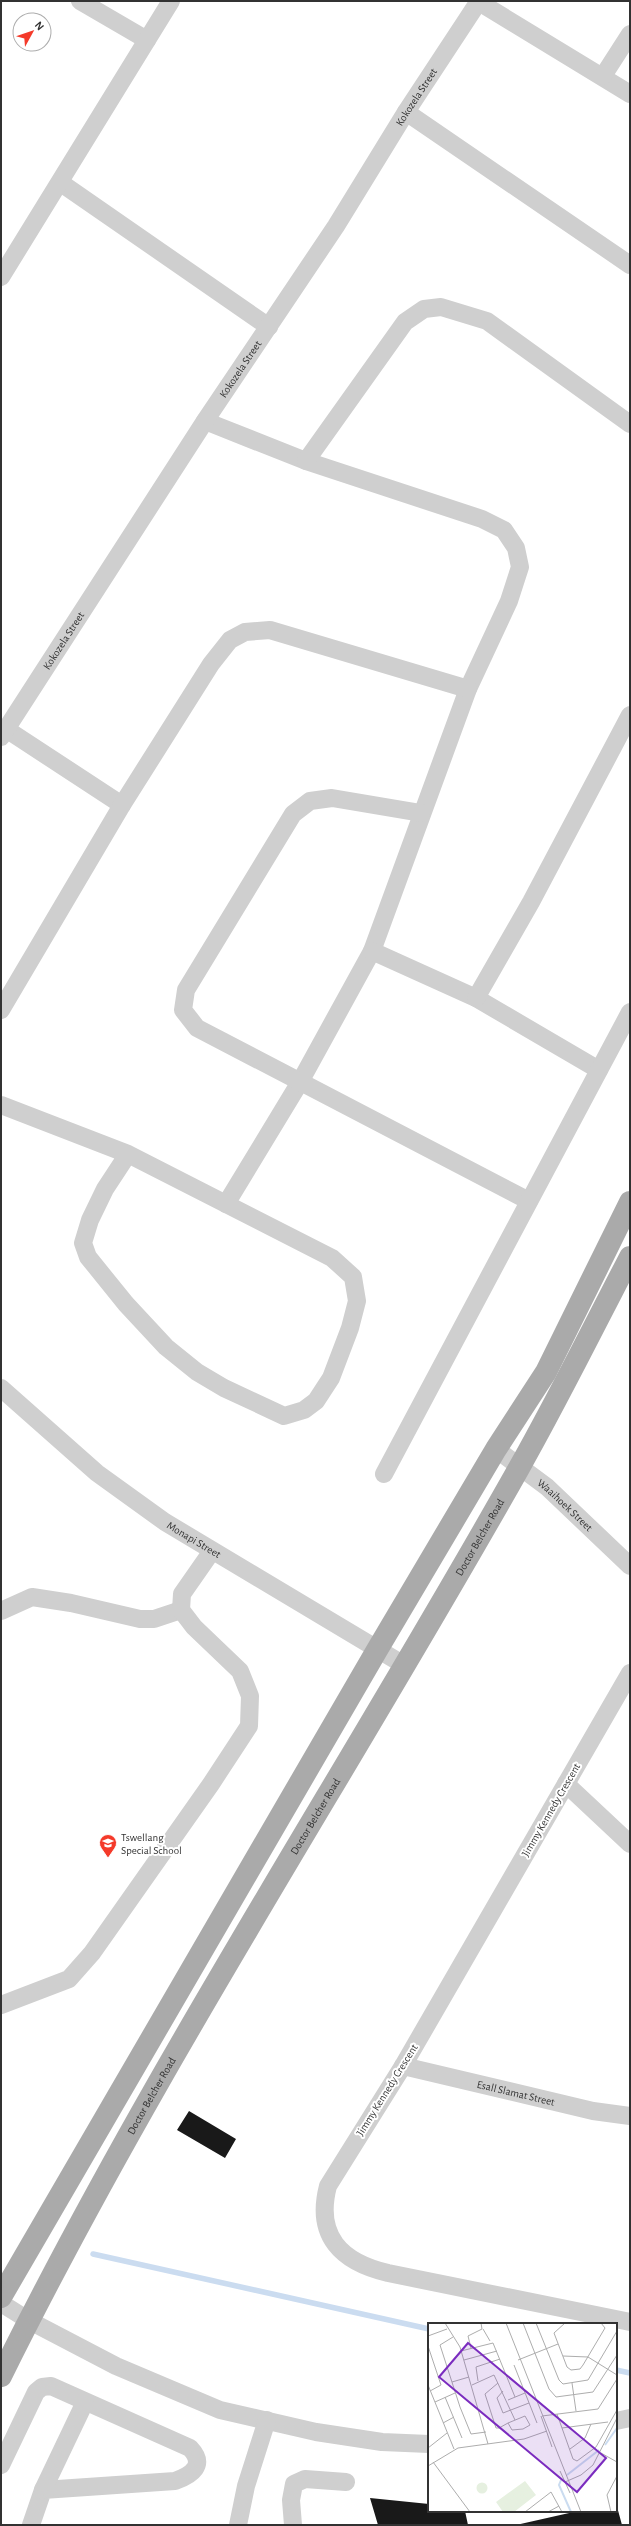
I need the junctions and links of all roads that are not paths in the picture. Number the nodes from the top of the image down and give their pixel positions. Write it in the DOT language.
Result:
graph roads {
  1 [pos="80,1"];
  2 [pos="171,1"];
  3 [pos="479,1"];
  4 [pos="630,34"];
  5 [pos="147,40"];
  6 [pos="603,76"];
  7 [pos="630,94"];
  8 [pos="406,112"];
  9 [pos="61,183"];
  10 [pos="630,265"];
  11 [pos="1,277"];
  12 [pos="269,327"];
  13 [pos="205,421"];
  14 [pos="630,424"];
  15 [pos="306,462"];
  16 [pos="468,689"];
  17 [pos="630,715"];
  18 [pos="4,733"];
  19 [pos="122,805"];
  20 [pos="421,813"];
  21 [pos="372,951"];
  22 [pos="476,998"];
  23 [pos="1,1010"];
  24 [pos="630,1012"];
  25 [pos="599,1070"];
  26 [pos="300,1082"];
  27 [pos="1,1105"];
  28 [pos="128,1154"];
  29 [pos="529,1200"];
  30 [pos="630,1202"];
  31 [pos="226,1204"];
  32 [pos="630,1257"];
  33 [pos="1,1388"];
  34 [pos="496,1449"];
  35 [pos="520,1466"];
  36 [pos="384,1474"];
  37 [pos="212,1551"];
  38 [pos="630,1566"];
  39 [pos="181,1610"];
  40 [pos="1,1611"];
  41 [pos="377,1650"];
  42 [pos="404,1665"];
  43 [pos="630,1673"];
  44 [pos="566,1784"];
  45 [pos="630,1844"];
  46 [pos="1,2005"];
  47 [pos="403,2066"];
  48 [pos="630,2116"];
  49 [pos="1,2297"];
  50 [pos="1,2303"];
  51 [pos="28,2320"];
  52 [pos="630,2322"];
  53 [pos="1,2376"];
  54 [pos="85,2402"];
  55 [pos="630,2418"];
  56 [pos="267,2420"];
  57 [pos="617,2421"];
  58 [pos="428,2444"];
  59 [pos="1,2465"];
  60 [pos="346,2482"];
  61 [pos="43,2490"];
  62 [pos="31,2525"];
  63 [pos="238,2525"];
  64 [pos="293,2525"];
  1 -- 5 [label="street"];
  2 -- 5 [label="street"];
  3 -- 6 [label="street"];
  3 -- 8 [label="street, Kokozela Street"];
  4 -- 6 [label="street"];
  5 -- 9 [label="street"];
  6 -- 7 [label="street"];
  8 -- 10 [label="street"];
  8 -- 12 [label="street, Kokozela Street"];
  9 -- 11 [label="street"];
  9 -- 12 [label="street"];
  12 -- 13 [label="street, Kokozela Street"];
  13 -- 15 [label="street"];
  13 -- 18 [label="street, Kokozela Street"];
  14 -- 15 [label="street"];
  15 -- 16 [label="street"];
  16 -- 19 [label="street"];
  16 -- 20 [label="street"];
  17 -- 22 [label="street"];
  18 -- 19 [label="street"];
  19 -- 23 [label="street"];
  20 -- 21 [label="street"];
  20 -- 26 [label="street"];
  21 -- 22 [label="street"];
  21 -- 26 [label="street"];
  22 -- 25 [label="street"];
  24 -- 25 [label="street"];
  25 -- 29 [label="street"];
  26 -- 29 [label="street"];
  26 -- 31 [label="street"];
  27 -- 28 [label="street"];
  28 -- 31 [label="street"];
  28 -- 31 [label="street"];
  29 -- 36 [label="street"];
  30 -- 34 [label="main road"];
  32 -- 35 [label="main road, Doctor Belcher Road"];
  33 -- 37 [label="street, Monapi Street"];
  34 -- 35 [label="street, Waaihoek Street"];
  34 -- 41 [label="main road"];
  35 -- 38 [label="street, Waaihoek Street"];
  35 -- 42 [label="main road, Doctor Belcher Road"];
  37 -- 39 [label="street"];
  37 -- 41 [label="street, Monapi Street"];
  39 -- 40 [label="street"];
  39 -- 46 [label="street"];
  41 -- 42 [label="street, Monapi Street"];
  41 -- 49 [label="main road"];
  42 -- 51 [label="main road, Doctor Belcher Road"];
  43 -- 44 [label="street, Jimmy Kennedy Crescent"];
  44 -- 45 [label="street"];
  44 -- 47 [label="street, Jimmy Kennedy Crescent"];
  47 -- 48 [label="street, Esall Slamat Street"];
  47 -- 52 [label="street, Jimmy Kennedy Crescent"];
  50 -- 51 [label="street"];
  51 -- 53 [label="main road, Doctor Belcher Road"];
  51 -- 56 [label="street"];
  54 -- 59 [label="street"];
  54 -- 61 [label="street"];
  54 -- 61 [label="street"];
  55 -- 57 [label="street"];
  56 -- 58 [label="street"];
  56 -- 63 [label="street"];
  60 -- 64 [label="street"];
  61 -- 62 [label="street"];
}
